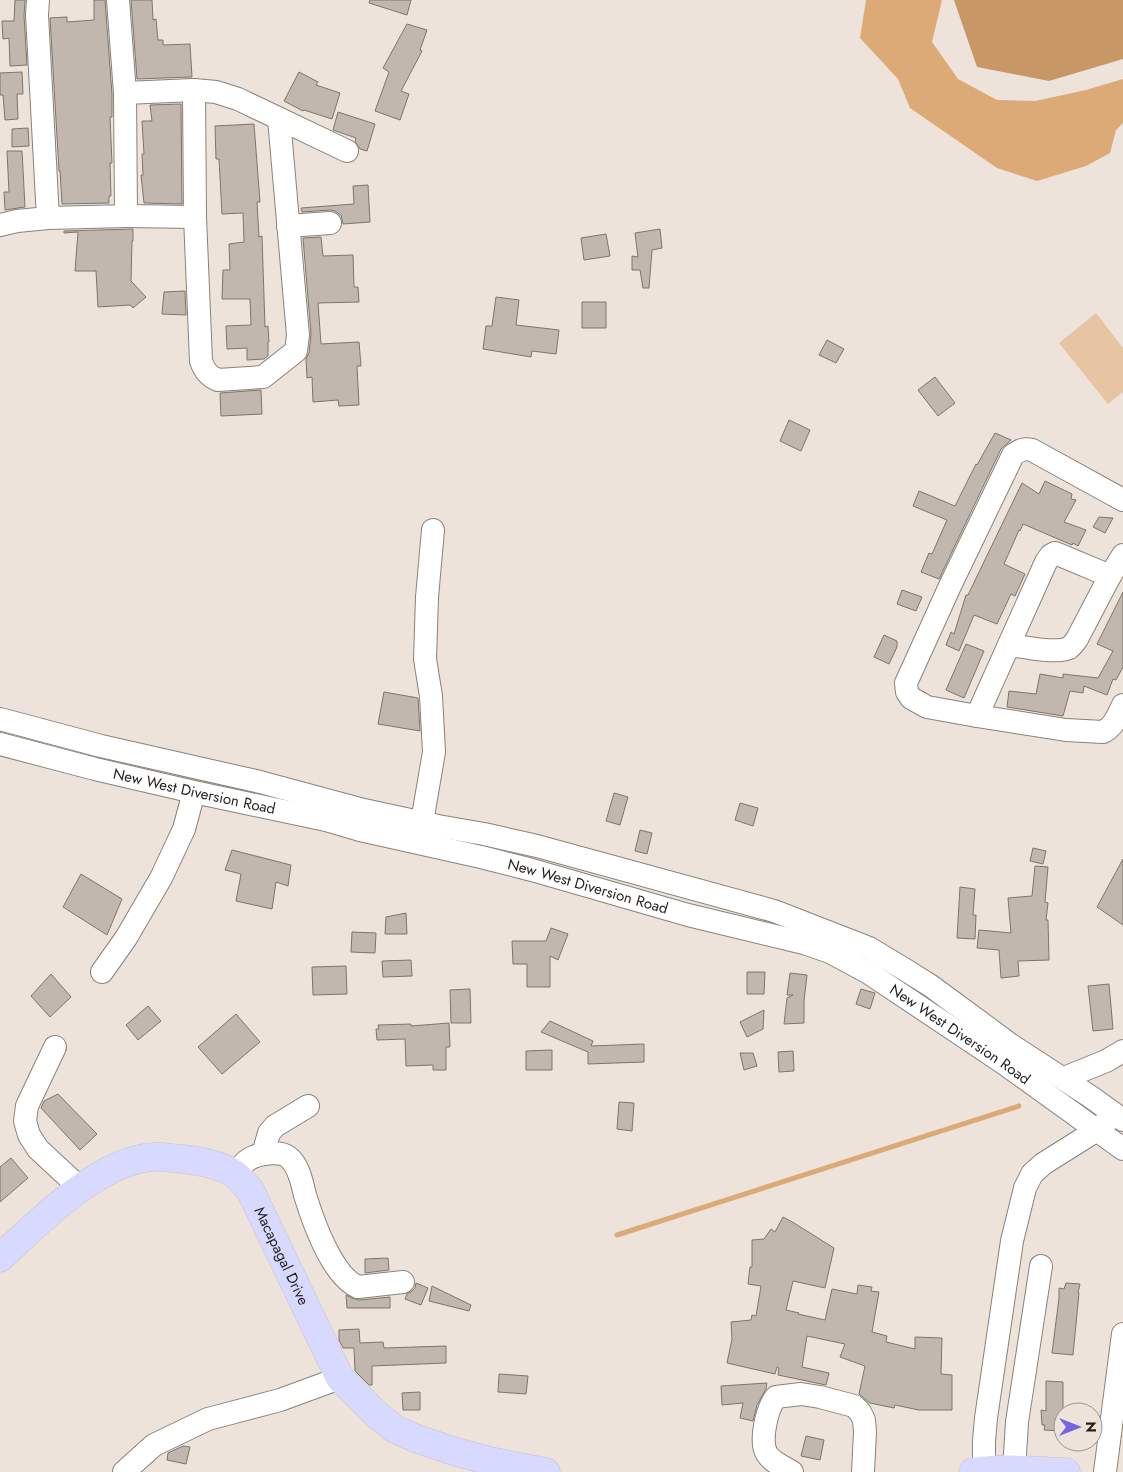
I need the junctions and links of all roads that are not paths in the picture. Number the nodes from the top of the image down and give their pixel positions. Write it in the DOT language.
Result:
graph roads {
  1 [pos="38,0"];
  2 [pos="118,0"];
  3 [pos="194,90"];
  4 [pos="125,94"];
  5 [pos="279,119"];
  6 [pos="347,151"];
  7 [pos="126,216"];
  8 [pos="195,217"];
  9 [pos="48,218"];
  10 [pos="330,224"];
  11 [pos="0,225"];
  12 [pos="288,226"];
  13 [pos="1123,500"];
  14 [pos="433,530"];
  15 [pos="1123,555"];
  16 [pos="1110,576"];
  17 [pos="1009,645"];
  18 [pos="1123,705"];
  19 [pos="977,716"];
  20 [pos="0,720"];
  21 [pos="0,744"];
  22 [pos="194,792"];
  23 [pos="422,822"];
  24 [pos="102,972"];
  25 [pos="55,1048"];
  26 [pos="1123,1051"];
  27 [pos="1064,1078"];
  28 [pos="308,1106"];
  29 [pos="1120,1113"];
  30 [pos="1097,1130"];
  31 [pos="1123,1149"];
  32 [pos="263,1154"];
  33 [pos="235,1175"];
  34 [pos="80,1188"];
  35 [pos="1012,1242"];
  36 [pos="0,1258"];
  37 [pos="403,1282"];
  38 [pos="1123,1334"];
  39 [pos="340,1378"];
  40 [pos="986,1418"];
  41 [pos="1017,1422"];
  42 [pos="1014,1470"];
  43 [pos="978,1471"];
  44 [pos="124,1472"];
  45 [pos="546,1472"];
  46 [pos="792,1472"];
  47 [pos="863,1472"];
  48 [pos="1066,1472"];
  49 [pos="1105,1472"];
  1 -- 9 [label="street"];
  2 -- 4 [label="street"];
  3 -- 4 [label="street"];
  3 -- 5 [label="street"];
  3 -- 8 [label="street"];
  4 -- 7 [label="street"];
  5 -- 6 [label="street"];
  5 -- 12 [label="street"];
  7 -- 8 [label="street"];
  7 -- 9 [label="street"];
  8 -- 12 [label="street"];
  9 -- 11 [label="street"];
  10 -- 12 [label="street"];
  13 -- 19 [label="street"];
  14 -- 23 [label="street"];
  15 -- 16 [label="street"];
  16 -- 17 [label="street"];
  16 -- 17 [label="street"];
  17 -- 19 [label="street"];
  18 -- 19 [label="street"];
  20 -- 23 [label="street, New West Diversion Road"];
  21 -- 22 [label="street, New West Diversion Road"];
  22 -- 24 [label="street"];
  22 -- 30 [label="street, New West Diversion Road"];
  23 -- 27 [label="street, New West Diversion Road"];
  25 -- 34 [label="street"];
  26 -- 27 [label="street"];
  27 -- 29 [label="street, New West Diversion Road"];
  28 -- 32 [label="street"];
  29 -- 30 [label="street"];
  30 -- 31 [label="street, New West Diversion Road"];
  30 -- 35 [label="street"];
  32 -- 33 [label="street"];
  32 -- 37 [label="street"];
  33 -- 34 [label="main road, Macapagal Drive"];
  33 -- 39 [label="main road, Macapagal Drive"];
  34 -- 36 [label="main road, Macapagal Drive"];
  35 -- 40 [label="street"];
  35 -- 41 [label="street"];
  38 -- 49 [label="street"];
  39 -- 44 [label="street"];
  39 -- 45 [label="main road, Macapagal Drive"];
  40 -- 41 [label="street"];
  40 -- 43 [label="street"];
  41 -- 42 [label="street"];
  42 -- 43 [label="main road"];
  42 -- 48 [label="main road"];
  46 -- 47 [label="street"];
}
